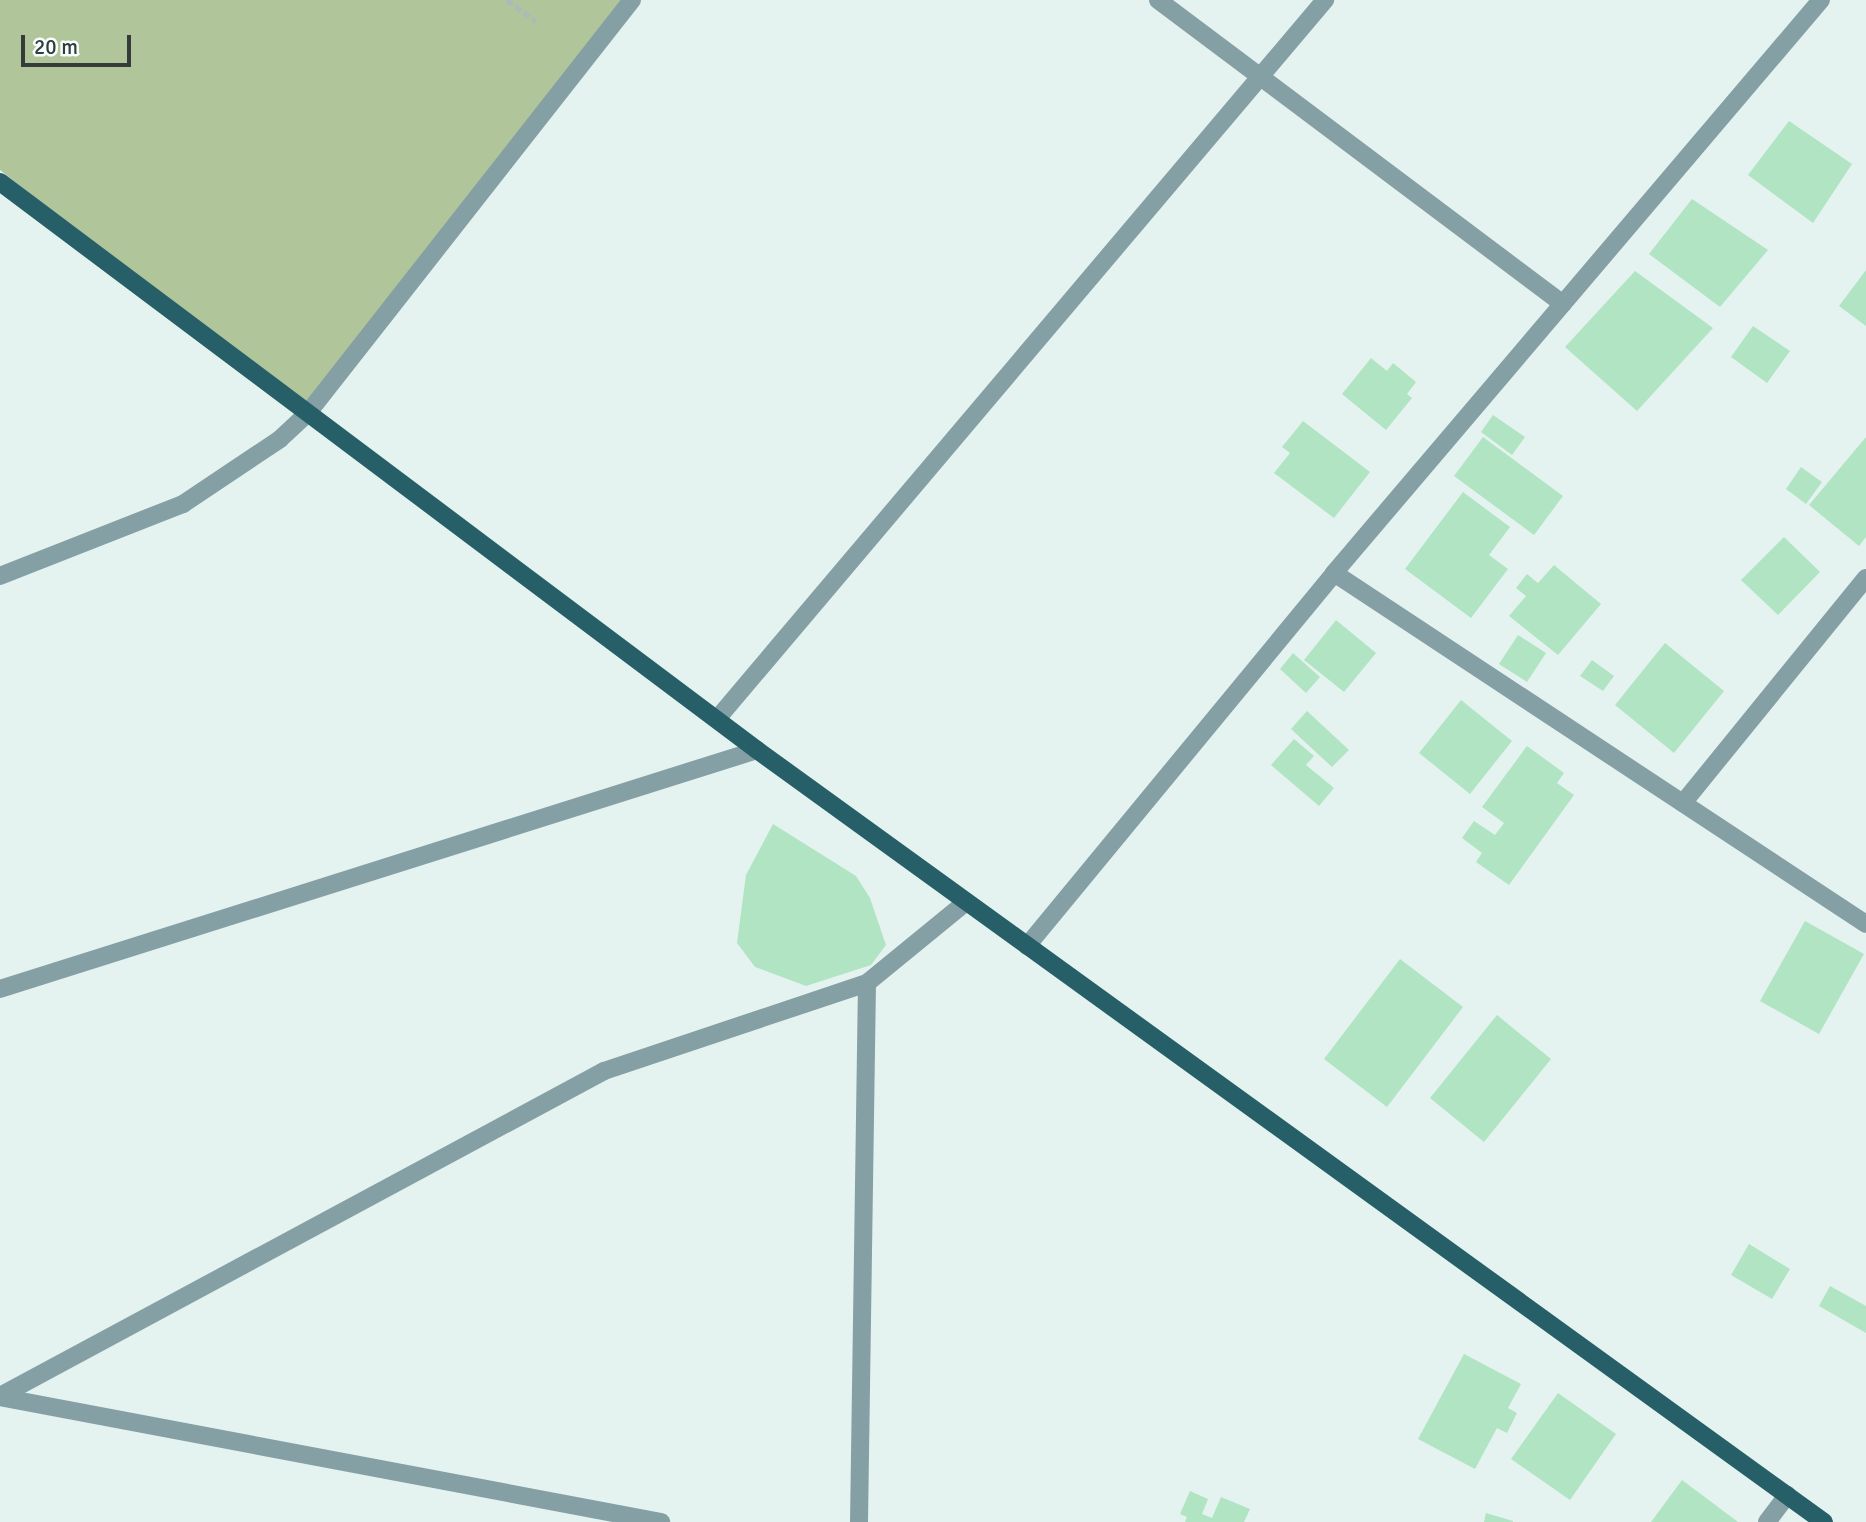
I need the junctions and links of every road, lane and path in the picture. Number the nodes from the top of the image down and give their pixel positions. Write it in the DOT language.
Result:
graph roads {
  1 [pos="507,0"];
  2 [pos="632,0"];
  3 [pos="1158,0"];
  4 [pos="1325,0"];
  5 [pos="1821,0"];
  6 [pos="536,22"];
  7 [pos="1262,76"];
  8 [pos="0,182"];
  9 [pos="1563,304"];
  10 [pos="308,413"];
  11 [pos="1334,573"];
  12 [pos="0,576"];
  13 [pos="1866,578"];
  14 [pos="716,719"];
  15 [pos="757,750"];
  16 [pos="1683,803"];
  17 [pos="966,902"];
  18 [pos="1866,924"];
  19 [pos="1027,946"];
  20 [pos="867,983"];
  21 [pos="0,989"];
  22 [pos="0,1396"];
  23 [pos="1787,1495"];
  24 [pos="661,1522"];
  25 [pos="859,1522"];
  26 [pos="1767,1522"];
  27 [pos="1824,1522"];
  1 -- 6 [label="path"];
  2 -- 10 [label="street"];
  3 -- 7 [label="street"];
  4 -- 7 [label="street"];
  5 -- 9 [label="street"];
  7 -- 9 [label="street"];
  7 -- 14 [label="street"];
  8 -- 10 [label="main road"];
  9 -- 11 [label="street"];
  10 -- 12 [label="street"];
  10 -- 14 [label="main road"];
  11 -- 16 [label="street"];
  11 -- 19 [label="street"];
  13 -- 16 [label="street"];
  14 -- 15 [label="main road"];
  15 -- 17 [label="main road"];
  15 -- 21 [label="street"];
  16 -- 18 [label="street"];
  17 -- 19 [label="main road"];
  17 -- 20 [label="street"];
  19 -- 23 [label="main road"];
  20 -- 22 [label="street"];
  20 -- 25 [label="street"];
  22 -- 24 [label="street"];
  23 -- 26 [label="street"];
  23 -- 27 [label="main road"];
}
